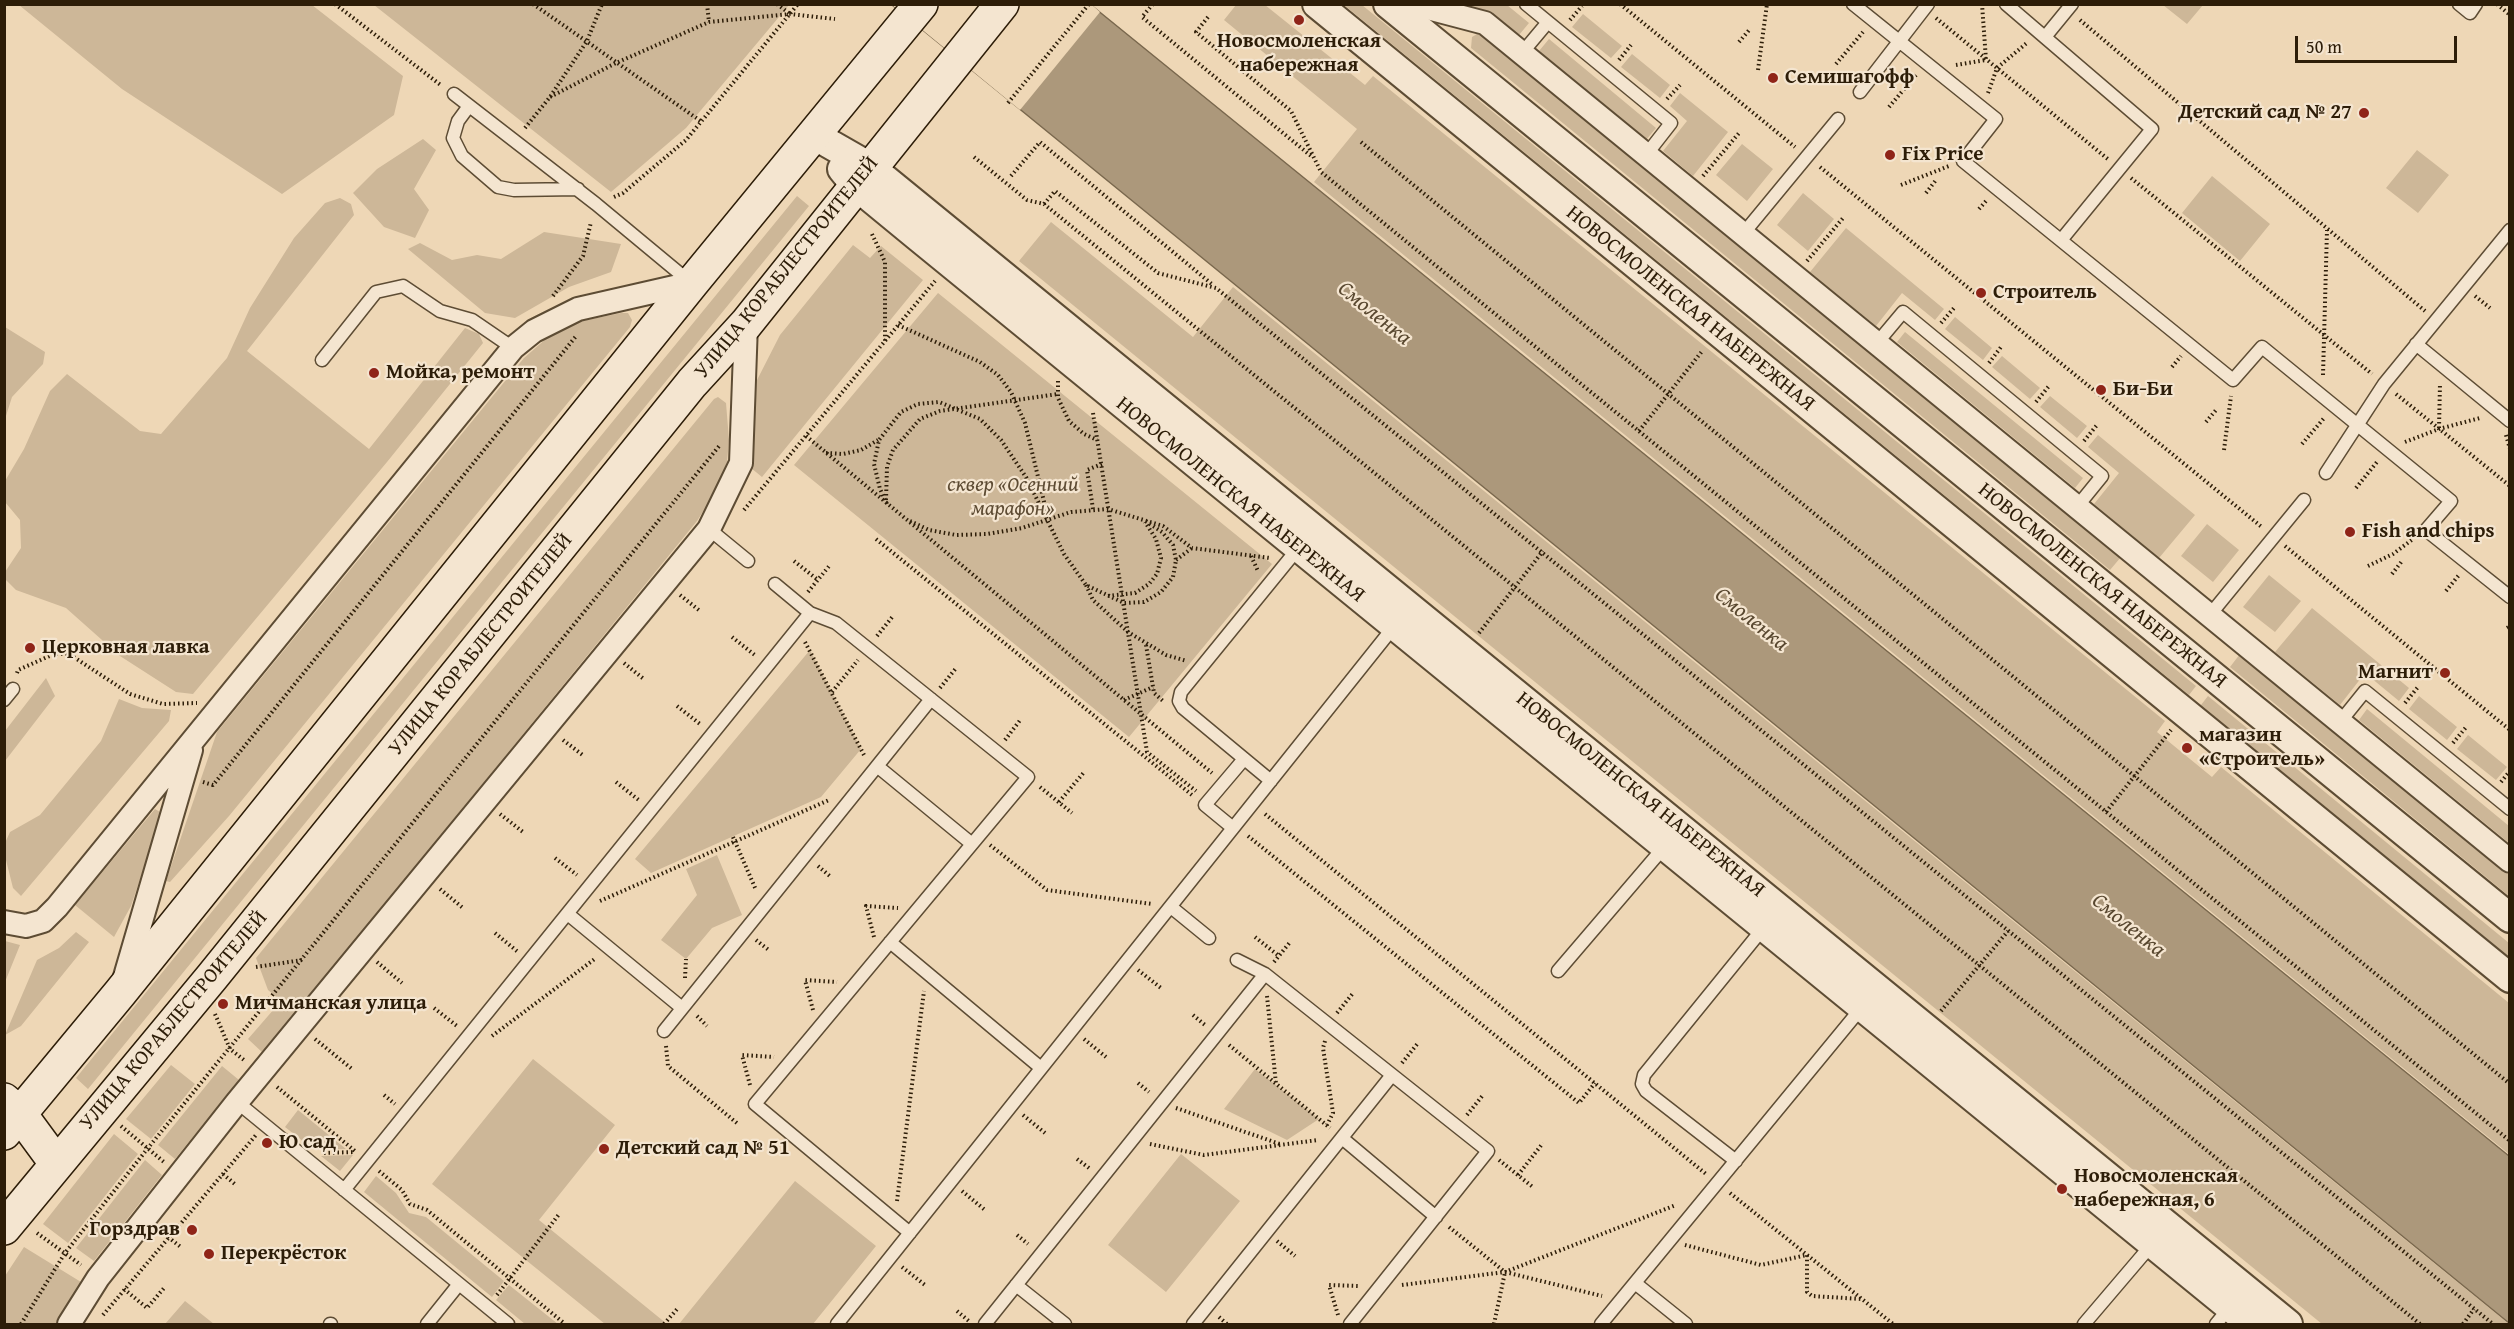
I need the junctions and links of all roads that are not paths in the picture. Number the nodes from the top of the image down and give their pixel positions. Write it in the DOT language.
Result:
graph roads {
  1 [pos="1002,4"];
  2 [pos="1317,4"];
  3 [pos="1527,4"];
  4 [pos="1853,4"];
  5 [pos="2006,4"];
  6 [pos="2459,4"];
  7 [pos="2476,4"];
  8 [pos="1391,7"];
  9 [pos="1926,7"];
  10 [pos="2070,7"];
  11 [pos="914,13"];
  12 [pos="1548,22"];
  13 [pos="2042,35"];
  14 [pos="1900,41"];
  15 [pos="1522,53"];
  16 [pos="1860,92"];
  17 [pos="454,94"];
  18 [pos="469,106"];
  19 [pos="1838,119"];
  20 [pos="814,135"];
  21 [pos="1646,155"];
  22 [pos="862,176"];
  23 [pos="578,189"];
  24 [pos="2510,230"];
  25 [pos="1743,234"];
  26 [pos="2062,239"];
  27 [pos="692,284"];
  28 [pos="746,324"];
  29 [pos="1877,343"];
  30 [pos="2416,344"];
  31 [pos="513,348"];
  32 [pos="322,360"];
  33 [pos="2505,417"];
  34 [pos="2359,425"];
  35 [pos="2326,473"];
  36 [pos="2304,500"];
  37 [pos="2076,508"];
  38 [pos="709,529"];
  39 [pos="1306,538"];
  40 [pos="748,561"];
  41 [pos="775,584"];
  42 [pos="2510,597"];
  43 [pos="810,613"];
  44 [pos="2209,616"];
  45 [pos="1402,617"];
  46 [pos="13,689"];
  47 [pos="931,699"];
  48 [pos="4,700"];
  49 [pos="2340,722"];
  50 [pos="193,743"];
  51 [pos="1244,759"];
  52 [pos="875,769"];
  53 [pos="1271,781"];
  54 [pos="2510,809"];
  55 [pos="1239,830"];
  56 [pos="976,840"];
  57 [pos="1665,846"];
  58 [pos="2510,861"];
  59 [pos="1171,907"];
  60 [pos="569,915"];
  61 [pos="1771,918"];
  62 [pos="2510,918"];
  63 [pos="4,922"];
  64 [pos="1209,938"];
  65 [pos="890,942"];
  66 [pos="1237,960"];
  67 [pos="1558,971"];
  68 [pos="1265,974"];
  69 [pos="2510,978"];
  70 [pos="120,993"];
  71 [pos="1869,998"];
  72 [pos="682,1008"];
  73 [pos="664,1031"];
  74 [pos="1041,1068"];
  75 [pos="1392,1075"];
  76 [pos="237,1102"];
  77 [pos="8,1122"];
  78 [pos="1342,1138"];
  79 [pos="1736,1161"];
  80 [pos="56,1163"];
  81 [pos="344,1190"];
  82 [pos="1436,1217"];
  83 [pos="4,1228"];
  84 [pos="910,1233"];
  85 [pos="2160,1235"];
  86 [pos="1635,1283"];
  87 [pos="459,1284"];
  88 [pos="1016,1285"];
  89 [pos="2235,1311"];
  90 [pos="69,1324"];
  91 [pos="427,1324"];
  92 [pos="508,1324"];
  93 [pos="837,1324"];
  94 [pos="985,1324"];
  95 [pos="1065,1324"];
  96 [pos="1193,1324"];
  97 [pos="1350,1324"];
  98 [pos="1601,1324"];
  99 [pos="1686,1324"];
  100 [pos="2084,1324"];
  101 [pos="2288,1324"];
  1 -- 22 [label="main road, УЛИЦА КОРАБЛЕСТРОИТЕЛЕЙ"];
  2 -- 69 [label="street, НОВОСМОЛЕНСКАЯ НАБЕРЕЖНАЯ"];
  3 -- 12 [label="lane"];
  4 -- 14 [label="lane"];
  5 -- 13 [label="lane"];
  6 -- 7 [label="lane"];
  8 -- 15 [label="street"];
  8 -- 62 [label="street, НОВОСМОЛЕНСКАЯ НАБЕРЕЖНАЯ"];
  9 -- 14 [label="lane"];
  10 -- 13 [label="lane"];
  11 -- 20 [label="main road"];
  12 -- 15 [label="lane"];
  12 -- 21 [label="lane"];
  13 -- 26 [label="lane"];
  14 -- 16 [label="lane"];
  14 -- 26 [label="lane"];
  15 -- 21 [label="street"];
  17 -- 18 [label="lane"];
  18 -- 23 [label="lane"];
  18 -- 23 [label="lane"];
  19 -- 25 [label="lane"];
  20 -- 22 [label="street, НОВОСМОЛЕНСКАЯ НАБЕРЕЖНАЯ"];
  20 -- 27 [label="main road"];
  21 -- 25 [label="street"];
  22 -- 28 [label="main road, УЛИЦА КОРАБЛЕСТРОИТЕЛЕЙ"];
  22 -- 39 [label="street, НОВОСМОЛЕНСКАЯ НАБЕРЕЖНАЯ"];
  23 -- 27 [label="lane"];
  24 -- 30 [label="lane"];
  25 -- 29 [label="street"];
  26 -- 34 [label="lane"];
  27 -- 31 [label="street"];
  27 -- 70 [label="main road"];
  28 -- 38 [label="street"];
  28 -- 80 [label="main road, УЛИЦА КОРАБЛЕСТРОИТЕЛЕЙ"];
  29 -- 37 [label="street"];
  29 -- 37 [label="lane"];
  30 -- 33 [label="lane"];
  30 -- 34 [label="lane"];
  31 -- 32 [label="lane"];
  31 -- 50 [label="street"];
  34 -- 35 [label="lane"];
  34 -- 42 [label="lane"];
  36 -- 44 [label="lane"];
  37 -- 44 [label="street"];
  38 -- 40 [label="lane"];
  38 -- 76 [label="street"];
  39 -- 45 [label="street, НОВОСМОЛЕНСКАЯ НАБЕРЕЖНАЯ"];
  39 -- 51 [label="lane"];
  41 -- 43 [label="lane"];
  43 -- 47 [label="lane"];
  43 -- 60 [label="lane"];
  44 -- 49 [label="street"];
  45 -- 53 [label="lane"];
  45 -- 57 [label="street, НОВОСМОЛЕНСКАЯ НАБЕРЕЖНАЯ"];
  45 -- 61 [label="street, НОВОСМОЛЕНСКАЯ НАБЕРЕЖНАЯ"];
  46 -- 48 [label="lane"];
  47 -- 52 [label="lane"];
  47 -- 56 [label="lane"];
  49 -- 54 [label="lane"];
  49 -- 58 [label="street"];
  50 -- 63 [label="street"];
  50 -- 70 [label="street"];
  51 -- 53 [label="lane"];
  51 -- 55 [label="lane"];
  52 -- 56 [label="lane"];
  52 -- 72 [label="lane"];
  53 -- 55 [label="lane"];
  55 -- 59 [label="lane"];
  56 -- 65 [label="lane"];
  57 -- 61 [label="street, НОВОСМОЛЕНСКАЯ НАБЕРЕЖНАЯ"];
  57 -- 67 [label="lane"];
  59 -- 64 [label="lane"];
  59 -- 74 [label="lane"];
  60 -- 72 [label="lane"];
  60 -- 81 [label="lane"];
  61 -- 71 [label="street, НОВОСМОЛЕНСКАЯ НАБЕРЕЖНАЯ"];
  61 -- 79 [label="lane"];
  65 -- 74 [label="lane"];
  65 -- 84 [label="lane"];
  66 -- 68 [label="lane"];
  68 -- 75 [label="lane"];
  68 -- 88 [label="lane"];
  70 -- 77 [label="main road"];
  71 -- 79 [label="lane"];
  71 -- 85 [label="street, НОВОСМОЛЕНСКАЯ НАБЕРЕЖНАЯ"];
  72 -- 73 [label="lane"];
  74 -- 84 [label="lane"];
  75 -- 78 [label="lane"];
  75 -- 82 [label="lane"];
  76 -- 81 [label="lane"];
  76 -- 90 [label="street"];
  77 -- 80 [label="main road"];
  78 -- 82 [label="lane"];
  78 -- 96 [label="lane"];
  79 -- 86 [label="lane"];
  80 -- 83 [label="main road, УЛИЦА КОРАБЛЕСТРОИТЕЛЕЙ"];
  81 -- 87 [label="lane"];
  82 -- 97 [label="lane"];
  84 -- 93 [label="lane"];
  85 -- 89 [label="street, НОВОСМОЛЕНСКАЯ НАБЕРЕЖНАЯ"];
  85 -- 100 [label="lane"];
  86 -- 98 [label="lane"];
  86 -- 99 [label="lane"];
  87 -- 91 [label="lane"];
  87 -- 92 [label="lane"];
  88 -- 94 [label="lane"];
  88 -- 95 [label="lane"];
  89 -- 101 [label="street, НОВОСМОЛЕНСКАЯ НАБЕРЕЖНАЯ"];
}
